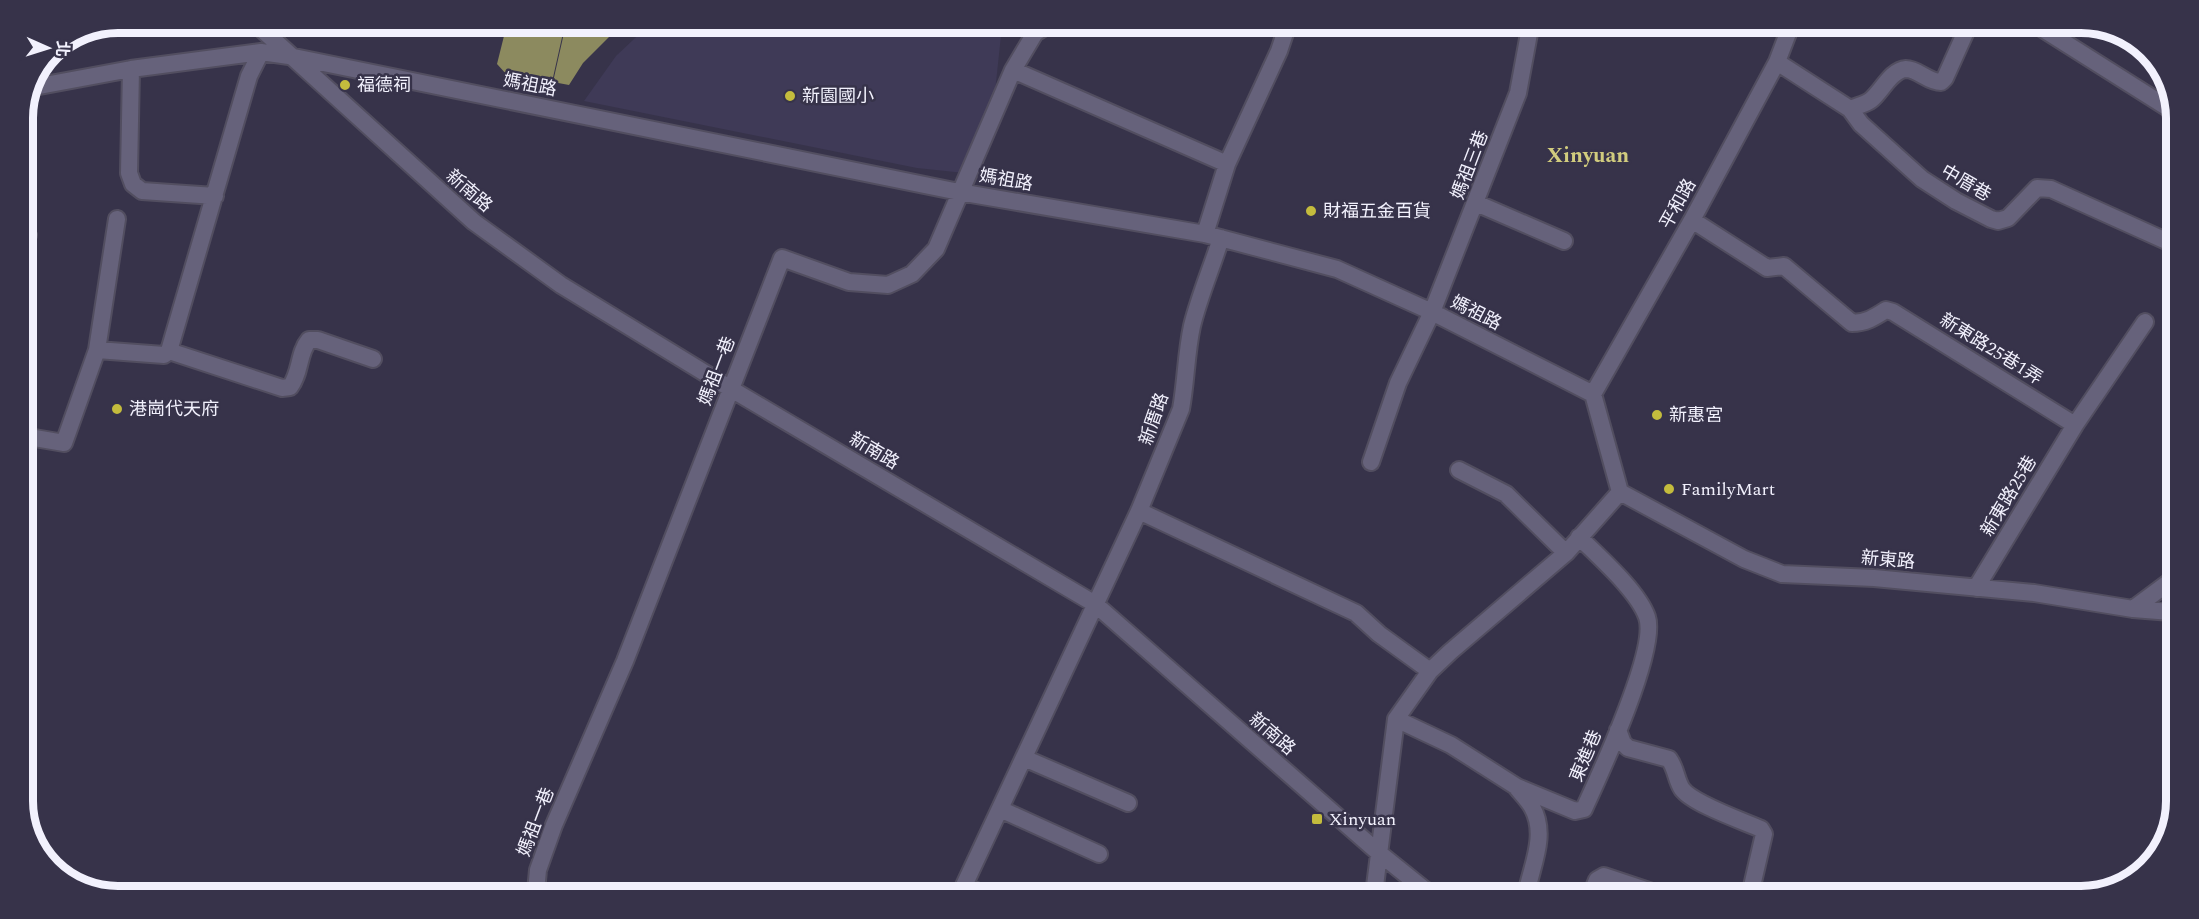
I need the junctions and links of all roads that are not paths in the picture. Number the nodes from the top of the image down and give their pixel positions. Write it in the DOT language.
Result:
graph roads {
  1 [pos="265,33"];
  2 [pos="1035,33"];
  3 [pos="1285,33"];
  4 [pos="1529,33"];
  5 [pos="1788,33"];
  6 [pos="1965,33"];
  7 [pos="2049,33"];
  8 [pos="261,52"];
  9 [pos="289,56"];
  10 [pos="1777,62"];
  11 [pos="131,69"];
  12 [pos="1013,70"];
  13 [pos="40,86"];
  14 [pos="2165,106"];
  15 [pos="1850,109"];
  16 [pos="1227,164"];
  17 [pos="959,192"];
  18 [pos="214,196"];
  19 [pos="1476,203"];
  20 [pos="117,219"];
  21 [pos="1692,220"];
  22 [pos="1213,236"];
  23 [pos="2166,241"];
  24 [pos="1564,242"];
  25 [pos="1432,312"];
  26 [pos="2145,322"];
  27 [pos="97,350"];
  28 [pos="169,351"];
  29 [pos="373,359"];
  30 [pos="731,389"];
  31 [pos="1593,394"];
  32 [pos="2076,425"];
  33 [pos="33,438"];
  34 [pos="1371,462"];
  35 [pos="1459,471"];
  36 [pos="1620,492"];
  37 [pos="1139,511"];
  38 [pos="1579,537"];
  39 [pos="1566,553"];
  40 [pos="2166,584"];
  41 [pos="1976,588"];
  42 [pos="1095,604"];
  43 [pos="2133,609"];
  44 [pos="2166,612"];
  45 [pos="1430,671"];
  46 [pos="1396,719"];
  47 [pos="1618,730"];
  48 [pos="1023,758"];
  49 [pos="1517,787"];
  50 [pos="1128,803"];
  51 [pos="1000,809"];
  52 [pos="1378,853"];
  53 [pos="1099,854"];
  54 [pos="536,886"];
  55 [pos="963,886"];
  56 [pos="1375,886"];
  57 [pos="1420,886"];
  58 [pos="1528,886"];
  59 [pos="1595,886"];
  60 [pos="1634,886"];
  61 [pos="1752,886"];
  1 -- 9 [label="street, 新南路"];
  2 -- 12 [label="street, 媽祖一巷"];
  3 -- 16 [label="street, 新厝路"];
  4 -- 19 [label="street, 媽祖三巷"];
  5 -- 10 [label="street, 平和路"];
  6 -- 15 [label="street"];
  7 -- 14 [label="street"];
  8 -- 9 [label="street, 媽祖路"];
  8 -- 11 [label="street, 媽祖路"];
  8 -- 18 [label="street"];
  9 -- 17 [label="street, 媽祖路"];
  9 -- 30 [label="street, 新南路"];
  10 -- 15 [label="street, 中厝巷"];
  10 -- 21 [label="street, 平和路"];
  11 -- 13 [label="street, 媽祖路"];
  11 -- 18 [label="street"];
  12 -- 16 [label="street"];
  12 -- 17 [label="street, 媽祖一巷"];
  15 -- 23 [label="street, 中厝巷"];
  16 -- 22 [label="street, 新厝路"];
  17 -- 22 [label="street, 媽祖路"];
  17 -- 30 [label="street, 媽祖一巷"];
  18 -- 28 [label="street"];
  19 -- 24 [label="street"];
  19 -- 25 [label="street, 媽祖三巷"];
  20 -- 27 [label="street"];
  21 -- 31 [label="street, 平和路"];
  21 -- 32 [label="street, 新東路25巷1弄"];
  22 -- 25 [label="street, 媽祖路"];
  22 -- 37 [label="street, 新厝路"];
  25 -- 31 [label="street, 媽祖路"];
  25 -- 34 [label="street, 媽祖三巷"];
  26 -- 32 [label="street, 新東路25巷"];
  27 -- 28 [label="street"];
  27 -- 33 [label="street"];
  28 -- 29 [label="street"];
  30 -- 42 [label="street, 新南路"];
  30 -- 54 [label="street, 媽祖一巷"];
  31 -- 36 [label="street"];
  32 -- 41 [label="street, 新東路25巷"];
  35 -- 39 [label="street"];
  36 -- 38 [label="street"];
  36 -- 41 [label="street, 新東路"];
  37 -- 42 [label="street, 新厝路"];
  37 -- 45 [label="street"];
  38 -- 39 [label="street"];
  38 -- 47 [label="street, 東進巷"];
  39 -- 45 [label="street"];
  40 -- 43 [label="street"];
  41 -- 43 [label="street, 新東路"];
  42 -- 48 [label="street, 新厝路"];
  42 -- 52 [label="street, 新南路"];
  43 -- 44 [label="street, 新東路"];
  45 -- 46 [label="street"];
  46 -- 49 [label="street, 東進巷"];
  46 -- 52 [label="street"];
  47 -- 49 [label="street, 東進巷"];
  47 -- 61 [label="street"];
  48 -- 50 [label="street"];
  48 -- 51 [label="street, 新厝路"];
  49 -- 58 [label="street"];
  51 -- 53 [label="street"];
  51 -- 55 [label="street, 新厝路"];
  52 -- 56 [label="street"];
  52 -- 57 [label="street, 新南路"];
  59 -- 60 [label="street"];
}
